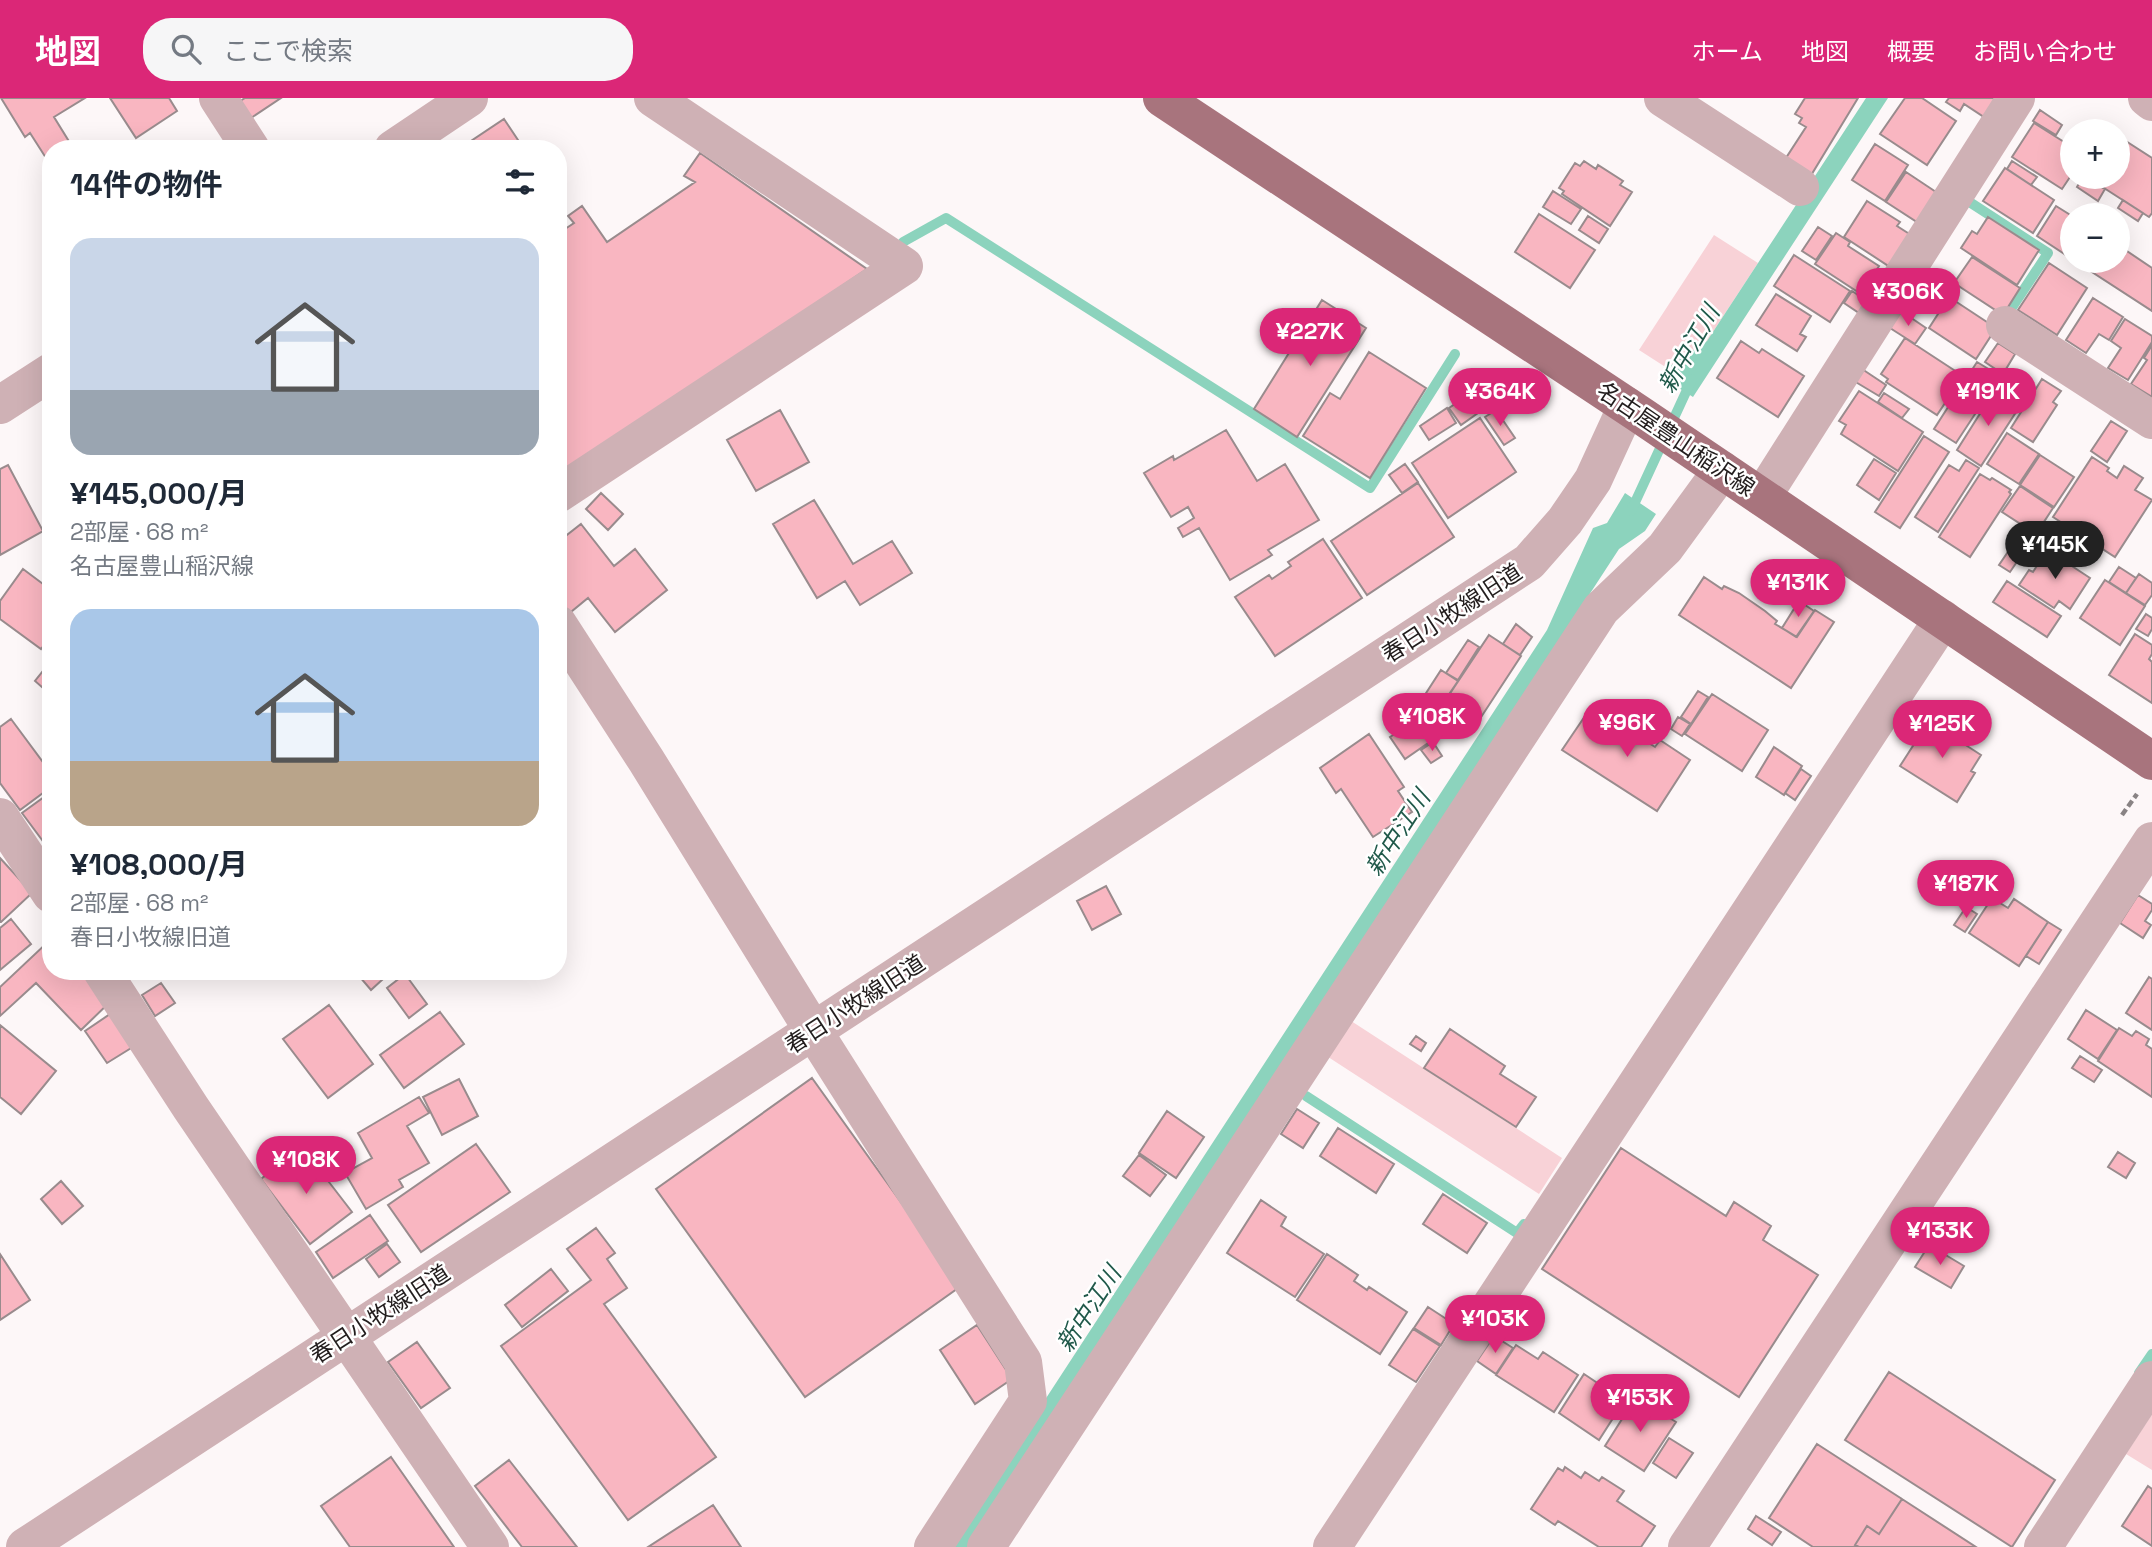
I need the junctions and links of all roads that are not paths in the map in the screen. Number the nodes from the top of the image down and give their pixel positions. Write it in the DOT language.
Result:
graph roads {
  1 [pos="218,98"];
  2 [pos="469,98"];
  3 [pos="653,98"];
  4 [pos="1663,98"];
  5 [pos="2016,98"];
  6 [pos="2147,98"];
  7 [pos="2152,102"];
  8 [pos="1187,105"];
  9 [pos="245,140"];
  10 [pos="406,140"];
  11 [pos="1800,187"];
  12 [pos="2005,325"];
  13 [pos="42,378"];
  14 [pos="0,405"];
  15 [pos="1633,410"];
  16 [pos="2152,420"];
  17 [pos="1708,461"];
  18 [pos="567,488"];
  19 [pos="1762,497"];
  20 [pos="1943,619"];
  21 [pos="567,638"];
  22 [pos="2152,761"];
  23 [pos="0,817"];
  24 [pos="2152,841"];
  25 [pos="42,880"];
  26 [pos="108,980"];
  27 [pos="814,1031"];
  28 [pos="346,1337"];
  29 [pos="2152,1380"];
  30 [pos="25,1547"];
  31 [pos="490,1547"];
  32 [pos="933,1547"];
  33 [pos="986,1547"];
  34 [pos="1332,1547"];
  35 [pos="1687,1547"];
  36 [pos="2043,1547"];
  1 -- 9 [label="street"];
  2 -- 10 [label="street"];
  3 -- 18 [label="street"];
  4 -- 11 [label="street"];
  5 -- 19 [label="street"];
  6 -- 7 [label="street"];
  8 -- 15 [label="main road, 名古屋豊山稲沢線"];
  12 -- 16 [label="street"];
  13 -- 14 [label="street"];
  15 -- 17 [label="main road, 名古屋豊山稲沢線"];
  15 -- 27 [label="street, 春日小牧線旧道"];
  17 -- 19 [label="main road, 名古屋豊山稲沢線"];
  17 -- 33 [label="street"];
  19 -- 20 [label="main road, 名古屋豊山稲沢線"];
  20 -- 22 [label="main road, 名古屋豊山稲沢線"];
  20 -- 34 [label="street"];
  21 -- 27 [label="street"];
  23 -- 25 [label="street"];
  24 -- 35 [label="street"];
  26 -- 28 [label="street"];
  27 -- 28 [label="street, 春日小牧線旧道"];
  27 -- 32 [label="street"];
  28 -- 30 [label="street, 春日小牧線旧道"];
  28 -- 31 [label="street"];
  29 -- 36 [label="street"];
}
